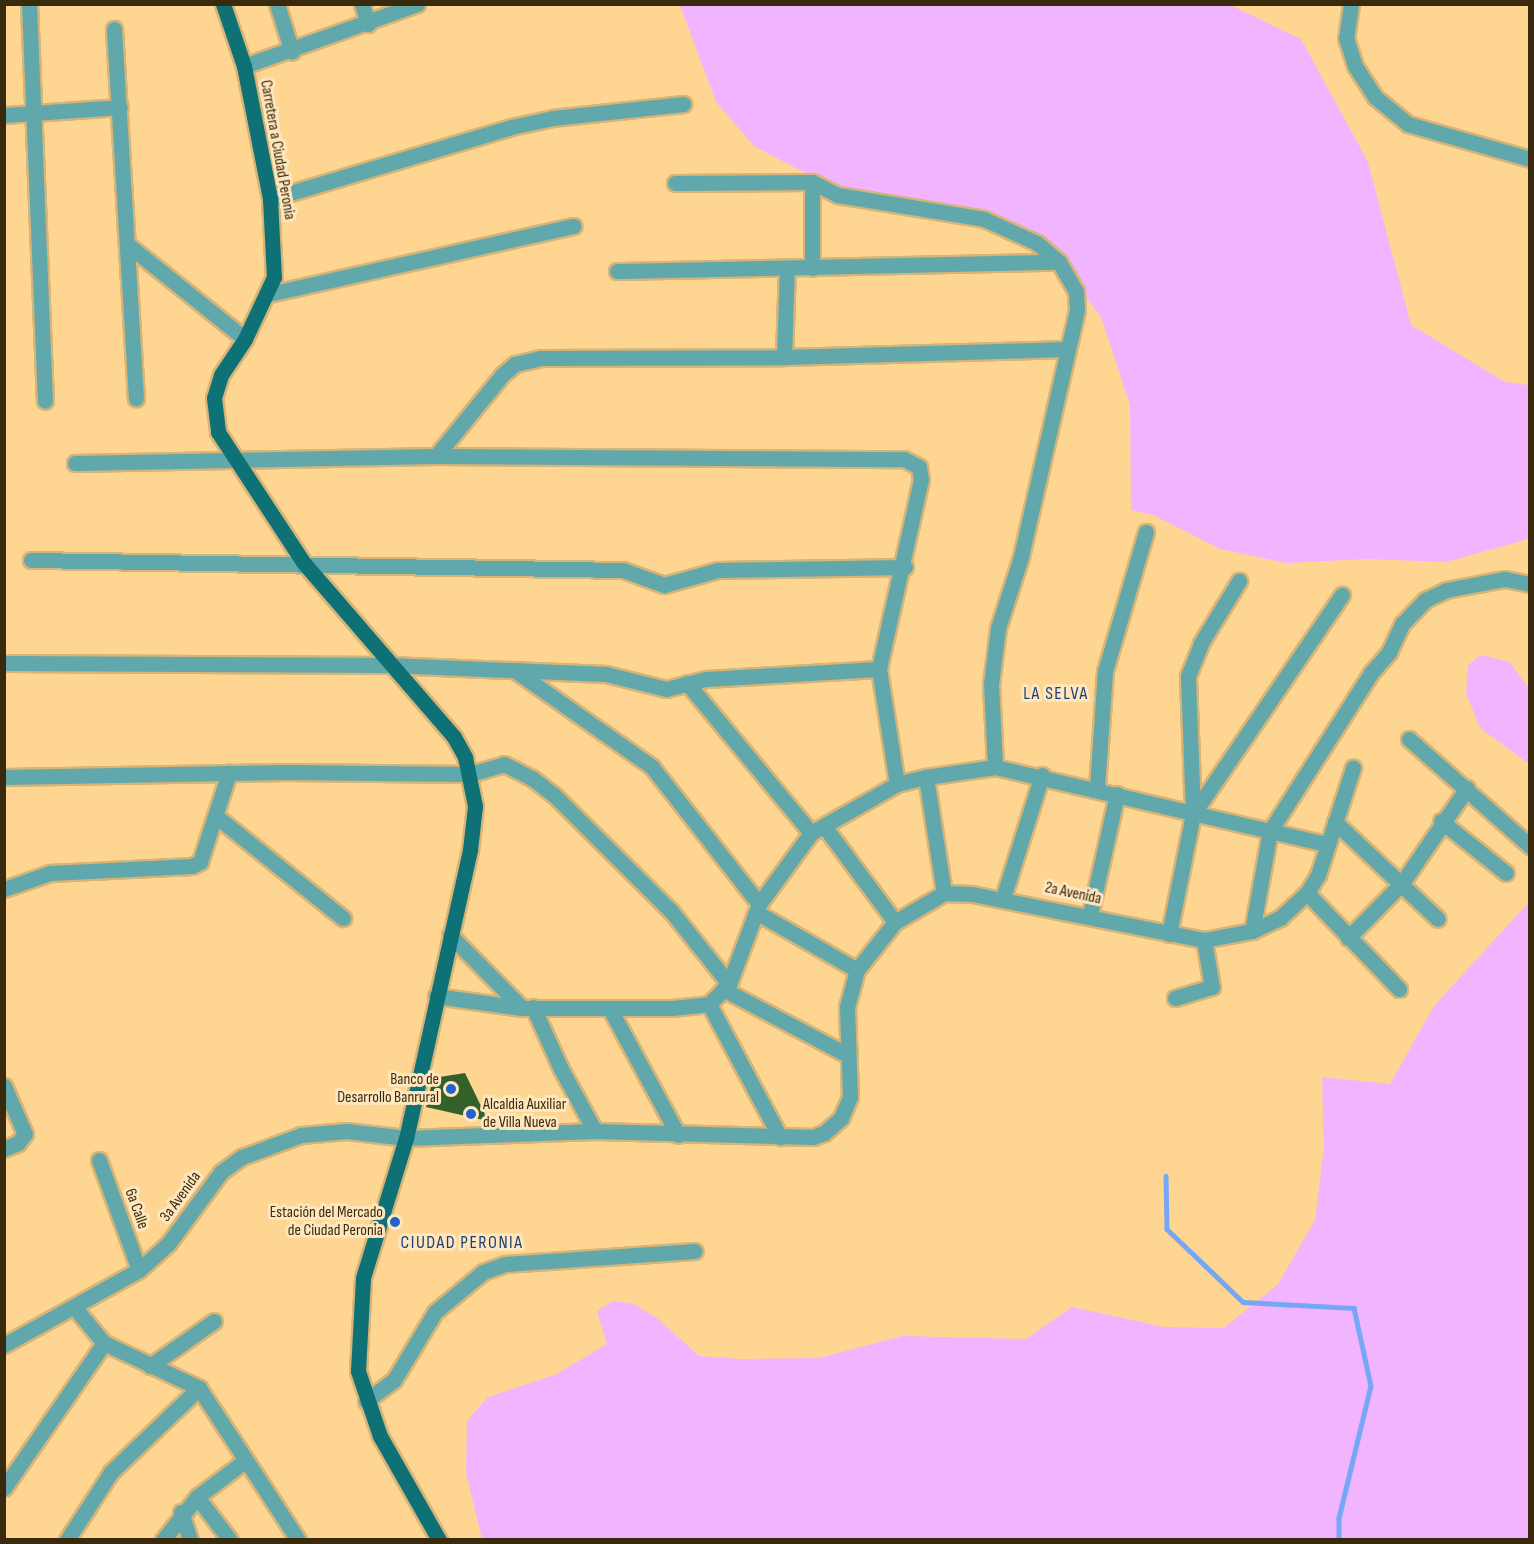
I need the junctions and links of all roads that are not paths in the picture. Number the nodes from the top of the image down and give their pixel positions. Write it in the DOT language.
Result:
graph roads {
  1 [pos="29,4"];
  2 [pos="224,4"];
  3 [pos="277,4"];
  4 [pos="362,4"];
  5 [pos="417,4"];
  6 [pos="1351,4"];
  7 [pos="368,24"];
  8 [pos="114,29"];
  9 [pos="292,52"];
  10 [pos="244,66"];
  11 [pos="683,104"];
  12 [pos="120,107"];
  13 [pos="32,112"];
  14 [pos="4,116"];
  15 [pos="1530,159"];
  16 [pos="812,182"];
  17 [pos="675,183"];
  18 [pos="270,200"];
  19 [pos="573,226"];
  20 [pos="127,244"];
  21 [pos="1059,262"];
  22 [pos="787,268"];
  23 [pos="812,268"];
  24 [pos="617,271"];
  25 [pos="269,294"];
  26 [pos="244,339"];
  27 [pos="1067,349"];
  28 [pos="784,357"];
  29 [pos="136,398"];
  30 [pos="45,401"];
  31 [pos="436,456"];
  32 [pos="238,462"];
  33 [pos="75,463"];
  34 [pos="1146,532"];
  35 [pos="31,560"];
  36 [pos="303,562"];
  37 [pos="905,567"];
  38 [pos="1239,581"];
  39 [pos="1530,585"];
  40 [pos="1342,596"];
  41 [pos="4,663"];
  42 [pos="390,665"];
  43 [pos="879,669"];
  44 [pos="516,672"];
  45 [pos="687,683"];
  46 [pos="1409,740"];
  47 [pos="995,766"];
  48 [pos="1353,768"];
  49 [pos="229,773"];
  50 [pos="470,774"];
  51 [pos="1042,775"];
  52 [pos="4,777"];
  53 [pos="926,777"];
  54 [pos="897,784"];
  55 [pos="1097,788"];
  56 [pos="1467,788"];
  57 [pos="1117,795"];
  58 [pos="1193,814"];
  59 [pos="216,816"];
  60 [pos="1442,821"];
  61 [pos="1335,822"];
  62 [pos="818,829"];
  63 [pos="1270,831"];
  64 [pos="1327,844"];
  65 [pos="1530,846"];
  66 [pos="1506,873"];
  67 [pos="1402,883"];
  68 [pos="4,889"];
  69 [pos="944,893"];
  70 [pos="1307,893"];
  71 [pos="1002,898"];
  72 [pos="758,908"];
  73 [pos="1090,915"];
  74 [pos="343,918"];
  75 [pos="1438,919"];
  76 [pos="895,922"];
  77 [pos="1252,931"];
  78 [pos="1169,934"];
  79 [pos="450,935"];
  80 [pos="1348,938"];
  81 [pos="1204,940"];
  82 [pos="857,970"];
  83 [pos="726,987"];
  84 [pos="1399,988"];
  85 [pos="436,996"];
  86 [pos="1175,998"];
  87 [pos="709,1004"];
  88 [pos="527,1008"];
  89 [pos="610,1009"];
  90 [pos="847,1054"];
  91 [pos="4,1086"];
  92 [pos="595,1131"];
  93 [pos="678,1135"];
  94 [pos="780,1137"];
  95 [pos="406,1138"];
  96 [pos="4,1149"];
  97 [pos="99,1160"];
  98 [pos="695,1251"];
  99 [pos="139,1270"];
  100 [pos="75,1308"];
  101 [pos="214,1321"];
  102 [pos="104,1343"];
  103 [pos="5,1345"];
  104 [pos="150,1366"];
  105 [pos="199,1388"];
  106 [pos="366,1401"];
  107 [pos="246,1460"];
  108 [pos="4,1488"];
  109 [pos="196,1497"];
  110 [pos="181,1512"];
  111 [pos="67,1539"];
  112 [pos="164,1539"];
  113 [pos="190,1539"];
  114 [pos="230,1539"];
  115 [pos="298,1539"];
  116 [pos="439,1539"];
  1 -- 13 [label="street"];
  2 -- 10 [label="main road, Carretera a Ciudad Peronia"];
  3 -- 9 [label="street"];
  4 -- 7 [label="street"];
  5 -- 7 [label="street"];
  6 -- 15 [label="street"];
  7 -- 9 [label="street"];
  8 -- 12 [label="street"];
  9 -- 10 [label="street"];
  10 -- 18 [label="main road, Carretera a Ciudad Peronia"];
  11 -- 18 [label="street"];
  12 -- 13 [label="street"];
  12 -- 20 [label="street"];
  13 -- 14 [label="street"];
  13 -- 30 [label="street"];
  16 -- 17 [label="street"];
  16 -- 21 [label="street"];
  16 -- 23 [label="street"];
  18 -- 25 [label="main road, Carretera a Ciudad Peronia"];
  19 -- 25 [label="street"];
  20 -- 26 [label="street"];
  20 -- 29 [label="street"];
  21 -- 23 [label="street"];
  21 -- 27 [label="street"];
  22 -- 23 [label="street"];
  22 -- 24 [label="street"];
  22 -- 28 [label="street"];
  25 -- 26 [label="main road, Carretera a Ciudad Peronia"];
  26 -- 32 [label="main road, Carretera a Ciudad Peronia"];
  27 -- 28 [label="street"];
  27 -- 47 [label="street"];
  28 -- 31 [label="street"];
  31 -- 32 [label="street"];
  31 -- 37 [label="street"];
  32 -- 33 [label="street"];
  32 -- 36 [label="main road, Carretera a Ciudad Peronia"];
  34 -- 55 [label="street"];
  35 -- 36 [label="street"];
  36 -- 37 [label="street"];
  36 -- 42 [label="main road, Carretera a Ciudad Peronia"];
  37 -- 43 [label="street"];
  38 -- 58 [label="street"];
  39 -- 63 [label="street"];
  40 -- 58 [label="street"];
  41 -- 42 [label="street"];
  42 -- 44 [label="street"];
  42 -- 50 [label="main road, Carretera a Ciudad Peronia"];
  43 -- 45 [label="street"];
  43 -- 54 [label="street"];
  44 -- 45 [label="street"];
  44 -- 72 [label="street"];
  45 -- 62 [label="street"];
  46 -- 56 [label="street"];
  47 -- 51 [label="street"];
  47 -- 53 [label="street"];
  48 -- 61 [label="street, 2a Avenida"];
  49 -- 50 [label="street"];
  49 -- 52 [label="street"];
  49 -- 59 [label="street"];
  50 -- 79 [label="main road, Carretera a Ciudad Peronia"];
  50 -- 83 [label="street"];
  51 -- 55 [label="street"];
  51 -- 71 [label="street"];
  53 -- 54 [label="street"];
  53 -- 69 [label="street"];
  54 -- 62 [label="street"];
  55 -- 57 [label="street"];
  56 -- 60 [label="street"];
  56 -- 65 [label="street"];
  57 -- 58 [label="street"];
  57 -- 73 [label="street"];
  58 -- 63 [label="street"];
  58 -- 78 [label="street"];
  59 -- 68 [label="street"];
  59 -- 74 [label="street"];
  60 -- 66 [label="street"];
  60 -- 67 [label="street"];
  61 -- 64 [label="street, 2a Avenida"];
  61 -- 67 [label="street"];
  62 -- 72 [label="street"];
  62 -- 76 [label="street"];
  63 -- 64 [label="street"];
  63 -- 77 [label="street"];
  64 -- 70 [label="street, 2a Avenida"];
  67 -- 75 [label="street"];
  67 -- 80 [label="street"];
  69 -- 71 [label="street, 2a Avenida"];
  69 -- 76 [label="street"];
  70 -- 77 [label="street, 2a Avenida"];
  70 -- 80 [label="street"];
  71 -- 73 [label="street, 2a Avenida"];
  72 -- 82 [label="street"];
  72 -- 83 [label="street"];
  73 -- 78 [label="street, 2a Avenida"];
  76 -- 82 [label="street"];
  77 -- 81 [label="street, 2a Avenida"];
  78 -- 81 [label="street, 2a Avenida"];
  79 -- 85 [label="main road, Carretera a Ciudad Peronia"];
  79 -- 88 [label="street"];
  80 -- 84 [label="street"];
  81 -- 86 [label="street"];
  82 -- 90 [label="street"];
  83 -- 87 [label="street"];
  83 -- 90 [label="street"];
  85 -- 88 [label="street"];
  85 -- 95 [label="main road, Carretera a Ciudad Peronia"];
  87 -- 89 [label="street"];
  87 -- 94 [label="street"];
  88 -- 89 [label="street"];
  88 -- 92 [label="street"];
  89 -- 93 [label="street"];
  90 -- 94 [label="street, 3a Avenida"];
  91 -- 96 [label="street"];
  92 -- 93 [label="street, 3a Avenida"];
  92 -- 95 [label="street, 3a Avenida"];
  93 -- 94 [label="street, 3a Avenida"];
  95 -- 99 [label="street, 3a Avenida"];
  95 -- 106 [label="main road, Carretera a Ciudad Peronia"];
  97 -- 99 [label="street, 6a Calle"];
  98 -- 106 [label="street"];
  99 -- 100 [label="street, 3a Avenida"];
  100 -- 102 [label="street"];
  100 -- 103 [label="street, 3a Avenida"];
  101 -- 104 [label="street"];
  102 -- 104 [label="street"];
  102 -- 108 [label="street"];
  104 -- 105 [label="street"];
  105 -- 107 [label="street"];
  105 -- 111 [label="street"];
  106 -- 116 [label="main road, Carretera a Ciudad Peronia"];
  107 -- 109 [label="street"];
  107 -- 115 [label="street"];
  109 -- 110 [label="street"];
  109 -- 114 [label="street"];
  110 -- 112 [label="street"];
  110 -- 113 [label="street"];
}
